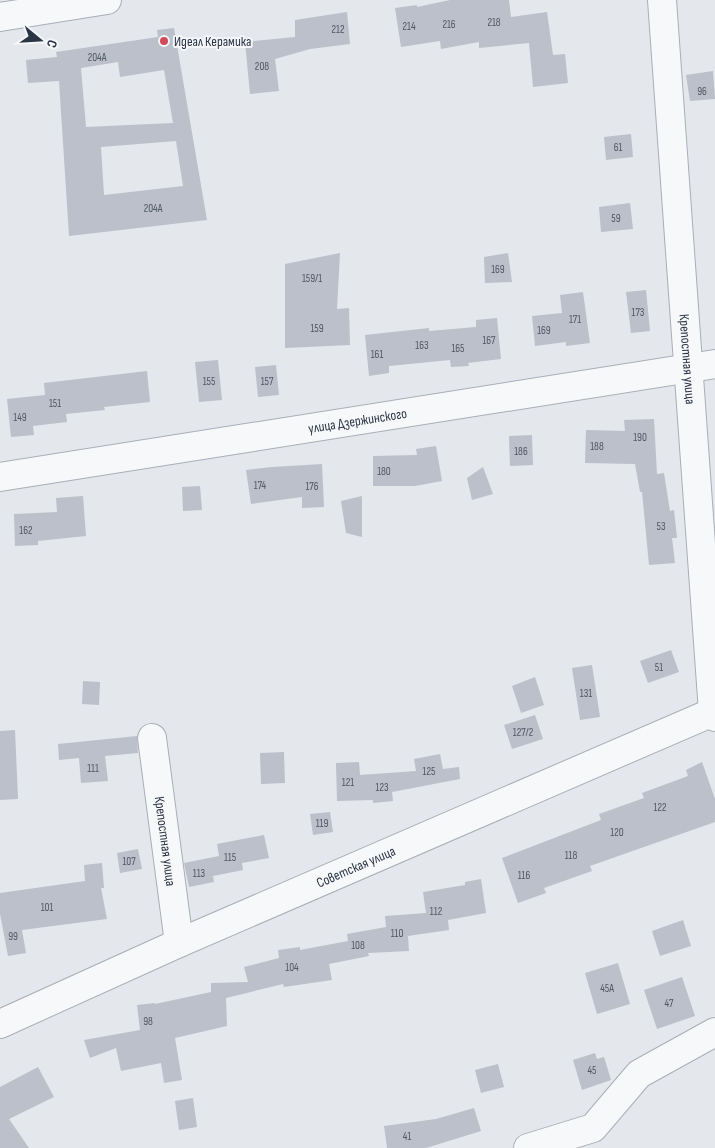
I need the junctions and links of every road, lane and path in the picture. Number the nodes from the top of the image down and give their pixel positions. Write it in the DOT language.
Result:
graph roads {
  1 [pos="107,0"];
  2 [pos="662,0"];
  3 [pos="0,17"];
  4 [pos="715,364"];
  5 [pos="688,368"];
  6 [pos="0,477"];
  7 [pos="714,715"];
  8 [pos="152,738"];
  9 [pos="179,943"];
  10 [pos="0,1024"];
  11 [pos="715,1032"];
  12 [pos="528,1148"];
  1 -- 3 [label="street"];
  2 -- 5 [label="street, Крепостная улица"];
  4 -- 5 [label="street, улица Дзержинского"];
  5 -- 6 [label="street, улица Дзержинского"];
  5 -- 7 [label="street, Крепостная улица"];
  7 -- 9 [label="street, Советская улица"];
  8 -- 9 [label="street, Крепостная улица"];
  9 -- 10 [label="street, Советская улица"];
  11 -- 12 [label="street"];
}
